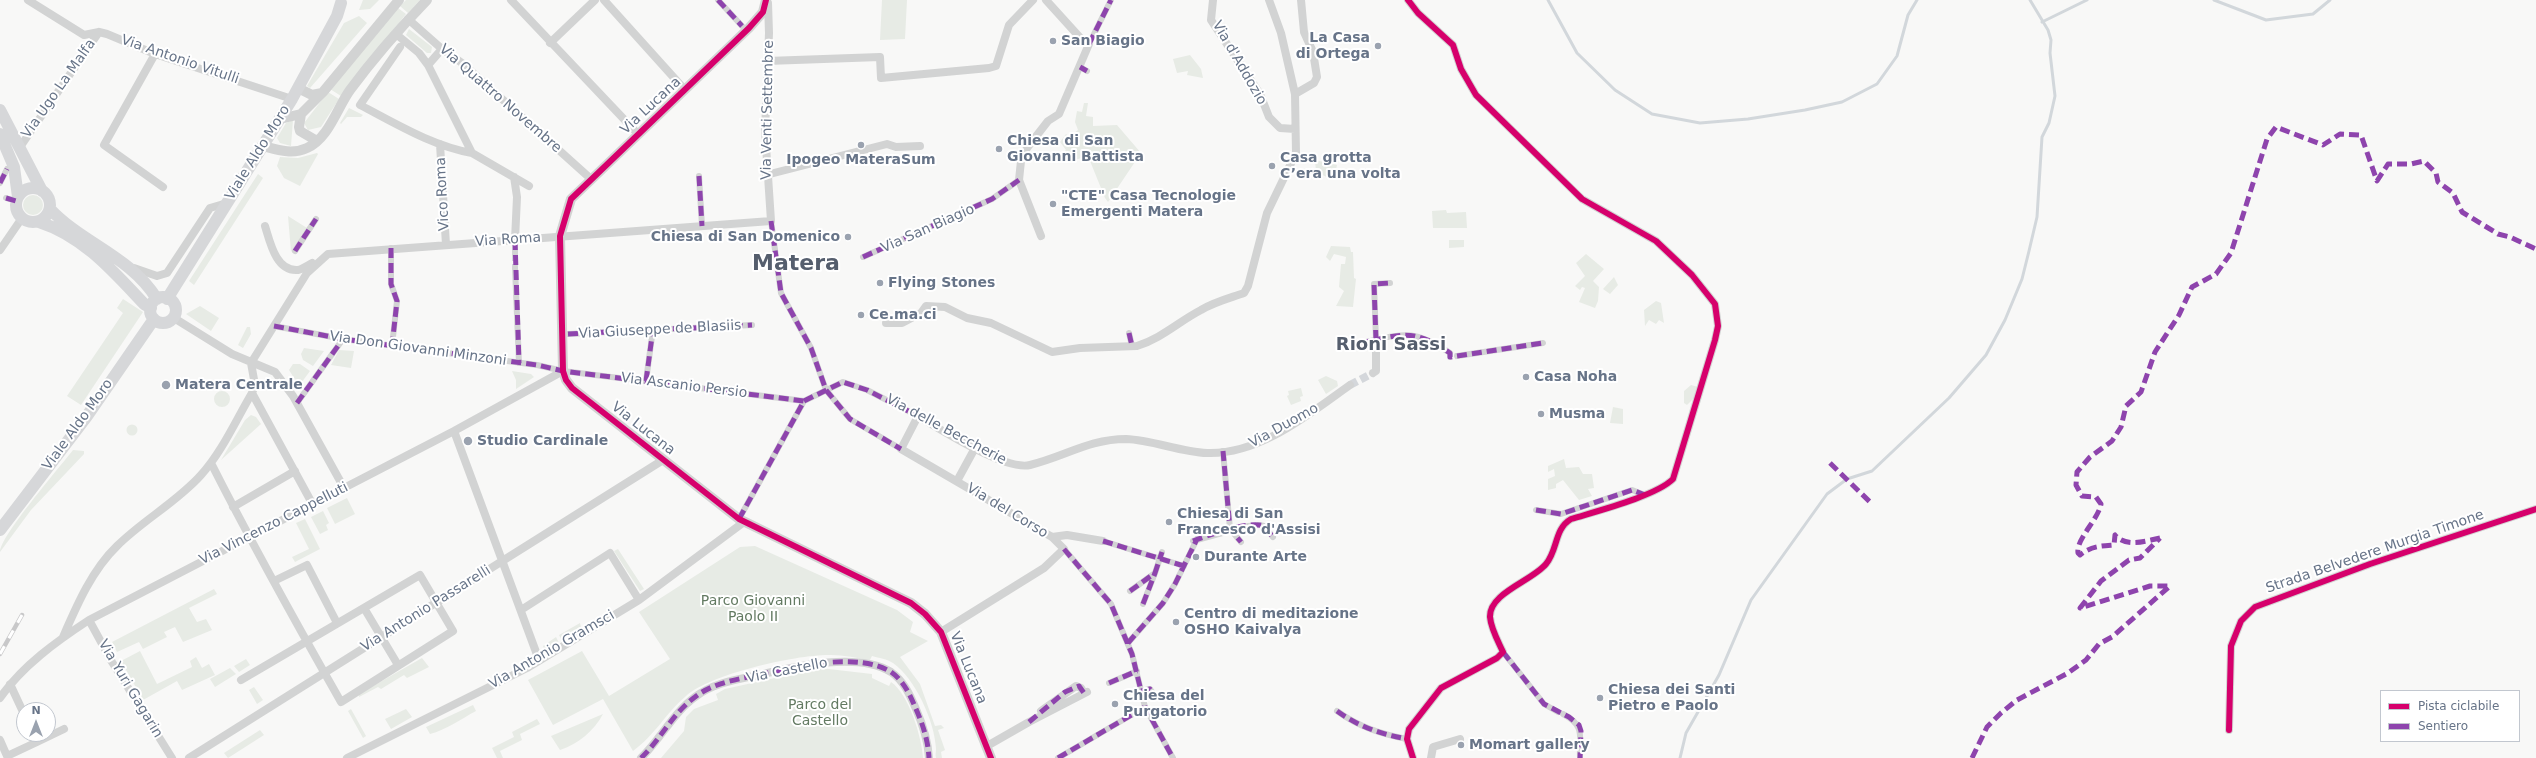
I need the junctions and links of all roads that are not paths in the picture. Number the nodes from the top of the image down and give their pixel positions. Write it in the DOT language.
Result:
graph roads {
  1 [pos="28,0"];
  2 [pos="399,0"];
  3 [pos="427,0"];
  4 [pos="511,0"];
  5 [pos="595,0"];
  6 [pos="604,0"];
  7 [pos="718,0"];
  8 [pos="767,0"];
  9 [pos="1033,0"];
  10 [pos="1046,0"];
  11 [pos="1110,0"];
  12 [pos="1213,0"];
  13 [pos="1268,0"];
  14 [pos="1301,0"];
  15 [pos="1408,0"];
  16 [pos="341,1"];
  17 [pos="408,19"];
  18 [pos="742,26"];
  19 [pos="99,32"];
  20 [pos="396,34"];
  21 [pos="550,43"];
  22 [pos="1089,44"];
  23 [pos="400,47"];
  24 [pos="442,49"];
  25 [pos="155,54"];
  26 [pos="768,61"];
  27 [pos="428,65"];
  28 [pos="685,90"];
  29 [pos="295,93"];
  30 [pos="322,93"];
  31 [pos="1295,94"];
  32 [pos="0,110"];
  33 [pos="301,114"];
  34 [pos="280,119"];
  35 [pos="1295,129"];
  36 [pos="0,134"];
  37 [pos="638,134"];
  38 [pos="317,141"];
  39 [pos="440,144"];
  40 [pos="263,146"];
  41 [pos="920,146"];
  42 [pos="20,147"];
  43 [pos="472,153"];
  44 [pos="8,169"];
  45 [pos="766,175"];
  46 [pos="699,176"];
  47 [pos="514,177"];
  48 [pos="591,180"];
  49 [pos="1019,180"];
  50 [pos="0,183"];
  51 [pos="529,186"];
  52 [pos="163,187"];
  53 [pos="42,191"];
  54 [pos="9,198"];
  55 [pos="227,203"];
  56 [pos="50,209"];
  57 [pos="22,218"];
  58 [pos="316,219"];
  59 [pos="39,222"];
  60 [pos="771,225"];
  61 [pos="265,226"];
  62 [pos="702,226"];
  63 [pos="560,236"];
  64 [pos="1041,236"];
  65 [pos="515,240"];
  66 [pos="446,244"];
  67 [pos="391,248"];
  68 [pos="0,250"];
  69 [pos="295,251"];
  70 [pos="515,255"];
  71 [pos="863,257"];
  72 [pos="320,258"];
  73 [pos="127,264"];
  74 [pos="515,268"];
  75 [pos="1390,283"];
  76 [pos="157,306"];
  77 [pos="174,318"];
  78 [pos="886,323"];
  79 [pos="752,325"];
  80 [pos="274,326"];
  81 [pos="653,329"];
  82 [pos="1129,333"];
  83 [pos="568,334"];
  84 [pos="343,339"];
  85 [pos="1376,340"];
  86 [pos="1361,343"];
  87 [pos="1543,343"];
  88 [pos="392,346"];
  89 [pos="1132,346"];
  90 [pos="1450,352"];
  91 [pos="1457,356"];
  92 [pos="252,363"];
  93 [pos="519,363"];
  94 [pos="563,371"];
  95 [pos="1373,373"];
  96 [pos="646,381"];
  97 [pos="1350,385"];
  98 [pos="826,390"];
  99 [pos="252,393"];
  100 [pos="804,401"];
  101 [pos="297,403"];
  102 [pos="918,416"];
  103 [pos="454,431"];
  104 [pos="975,448"];
  105 [pos="901,449"];
  106 [pos="1236,449"];
  107 [pos="1223,451"];
  108 [pos="663,460"];
  109 [pos="211,463"];
  110 [pos="295,471"];
  111 [pos="957,482"];
  112 [pos="344,488"];
  113 [pos="1646,495"];
  114 [pos="313,505"];
  115 [pos="233,507"];
  116 [pos="2536,509"];
  117 [pos="1536,510"];
  118 [pos="742,520"];
  119 [pos="1262,525"];
  120 [pos="1248,526"];
  121 [pos="1230,529"];
  122 [pos="0,530"];
  123 [pos="249,537"];
  124 [pos="1273,537"];
  125 [pos="1052,538"];
  126 [pos="1103,541"];
  127 [pos="1242,542"];
  128 [pos="1064,549"];
  129 [pos="1161,555"];
  130 [pos="502,561"];
  131 [pos="1184,566"];
  132 [pos="1155,573"];
  133 [pos="274,581"];
  134 [pos="1130,591"];
  135 [pos="639,600"];
  136 [pos="436,602"];
  137 [pos="1143,604"];
  138 [pos="364,608"];
  139 [pos="521,610"];
  140 [pos="89,620"];
  141 [pos="338,623"];
  142 [pos="941,632"];
  143 [pos="382,636"];
  144 [pos="63,637"];
  145 [pos="307,641"];
  146 [pos="1128,643"];
  147 [pos="1503,652"];
  148 [pos="539,660"];
  149 [pos="398,665"];
  150 [pos="1136,671"];
  151 [pos="324,672"];
  152 [pos="241,680"];
  153 [pos="1110,683"];
  154 [pos="10,684"];
  155 [pos="1141,691"];
  156 [pos="1086,693"];
  157 [pos="1153,693"];
  158 [pos="0,698"];
  159 [pos="18,702"];
  160 [pos="1145,707"];
  161 [pos="1337,711"];
  162 [pos="64,730"];
  163 [pos="2229,730"];
  164 [pos="56,734"];
  165 [pos="1407,739"];
  166 [pos="1460,739"];
  167 [pos="0,740"];
  168 [pos="37,742"];
  169 [pos="986,746"];
  170 [pos="8,757"];
  171 [pos="172,758"];
  172 [pos="188,758"];
  173 [pos="347,758"];
  174 [pos="641,758"];
  175 [pos="929,758"];
  176 [pos="991,758"];
  177 [pos="1058,758"];
  178 [pos="1173,758"];
  179 [pos="1412,758"];
  180 [pos="1431,758"];
  181 [pos="1580,758"];
  1 -- 19 [label="street, Via Antonio Vitulli"];
  2 -- 30 [label="street"];
  3 -- 17 [label="street"];
  4 -- 21 [label="street"];
  5 -- 21 [label="street"];
  6 -- 28 [label="street"];
  7 -- 18 [label="street"];
  8 -- 26 [label="street, Via Venti Settembre"];
  8 -- 28 [label="street, Via Lucana"];
  9 -- 26 [label="street"];
  10 -- 22 [label="street"];
  11 -- 22 [label="street"];
  12 -- 35 [label="street, Via d'Addozio"];
  13 -- 31 [label="street"];
  14 -- 31 [label="street"];
  15 -- 113 [label="street"];
  16 -- 29 [label="main road, Viale Aldo Moro"];
  17 -- 20 [label="street"];
  17 -- 24 [label="street, Via Quattro Novembre"];
  19 -- 25 [label="street, Via Antonio Vitulli"];
  19 -- 42 [label="street, Via Ugo La Malfa"];
  20 -- 27 [label="street"];
  20 -- 38 [label="street"];
  21 -- 37 [label="street"];
  22 -- 49 [label="street"];
  23 -- 39 [label="street"];
  24 -- 27 [label="street"];
  24 -- 48 [label="street, Via Quattro Novembre"];
  25 -- 29 [label="street, Via Antonio Vitulli"];
  25 -- 52 [label="street"];
  26 -- 45 [label="street, Via Venti Settembre"];
  27 -- 43 [label="street"];
  28 -- 37 [label="street, Via Lucana"];
  29 -- 30 [label="street"];
  29 -- 34 [label="main road, Viale Aldo Moro"];
  30 -- 33 [label="street"];
  31 -- 35 [label="street"];
  32 -- 42 [label="main road, Via Ugo La Malfa"];
  33 -- 34 [label="street"];
  33 -- 38 [label="street"];
  34 -- 40 [label="main road, Viale Aldo Moro"];
  35 -- 89 [label="street"];
  36 -- 54 [label="main road, Via Ugo La Malfa"];
  37 -- 48 [label="street, Via Lucana"];
  38 -- 40 [label="street"];
  39 -- 43 [label="street"];
  39 -- 66 [label="street, Vico Roma"];
  40 -- 55 [label="main road, Viale Aldo Moro"];
  41 -- 45 [label="street"];
  42 -- 53 [label="main road, Via Ugo La Malfa"];
  43 -- 47 [label="street"];
  44 -- 50 [label="street"];
  45 -- 60 [label="street, Via Venti Settembre"];
  46 -- 62 [label="street"];
  47 -- 51 [label="street"];
  47 -- 65 [label="street"];
  48 -- 63 [label="street, Via Lucana"];
  49 -- 64 [label="street"];
  49 -- 71 [label="street, Via San Biagio"];
  53 -- 54 [label="main road"];
  53 -- 56 [label="main road"];
  54 -- 57 [label="main road"];
  55 -- 73 [label="street"];
  55 -- 76 [label="main road, Viale Aldo Moro"];
  56 -- 59 [label="main road"];
  56 -- 73 [label="main road"];
  57 -- 59 [label="main road"];
  57 -- 68 [label="street"];
  58 -- 69 [label="street"];
  59 -- 76 [label="main road"];
  60 -- 62 [label="street, Via Roma"];
  60 -- 98 [label="street, Via del Corso"];
  61 -- 72 [label="street, Via Roma"];
  62 -- 63 [label="street, Via Roma"];
  63 -- 65 [label="street, Via Roma"];
  63 -- 94 [label="street, Via Lucana"];
  65 -- 66 [label="street, Via Roma"];
  65 -- 70 [label="street"];
  66 -- 67 [label="street, Via Roma"];
  67 -- 72 [label="street, Via Roma"];
  67 -- 88 [label="street"];
  72 -- 80 [label="street"];
  73 -- 76 [label="main road"];
  74 -- 93 [label="street"];
  75 -- 85 [label="street"];
  76 -- 77 [label="main road"];
  76 -- 77 [label="main road"];
  76 -- 122 [label="main road, Viale Aldo Moro"];
  77 -- 92 [label="street"];
  78 -- 89 [label="street"];
  79 -- 81 [label="street, Via Giuseppe de Blasiis"];
  80 -- 84 [label="street, Via Don Giovanni Minzoni"];
  80 -- 92 [label="street"];
  81 -- 83 [label="street, Via Giuseppe de Blasiis"];
  81 -- 96 [label="street"];
  82 -- 89 [label="street"];
  84 -- 88 [label="street, Via Don Giovanni Minzoni"];
  84 -- 101 [label="street"];
  85 -- 86 [label="street"];
  85 -- 90 [label="street"];
  85 -- 95 [label="street"];
  87 -- 91 [label="street"];
  88 -- 93 [label="street, Via Don Giovanni Minzoni"];
  92 -- 99 [label="street"];
  92 -- 101 [label="street"];
  93 -- 94 [label="street, Via Don Giovanni Minzoni"];
  94 -- 96 [label="street, Via Ascanio Persio"];
  94 -- 103 [label="street, Via Vincenzo Cappelluti"];
  94 -- 108 [label="street, Via Lucana"];
  96 -- 100 [label="street, Via Ascanio Persio"];
  97 -- 106 [label="street, Via Duomo"];
  98 -- 100 [label="street, Via delle Beccherie"];
  98 -- 102 [label="street, Via delle Beccherie"];
  98 -- 105 [label="street, Via del Corso"];
  99 -- 109 [label="street"];
  99 -- 110 [label="street"];
  100 -- 118 [label="street"];
  101 -- 112 [label="street"];
  102 -- 104 [label="street, Via delle Beccherie"];
  102 -- 105 [label="street"];
  103 -- 112 [label="street, Via Vincenzo Cappelluti"];
  103 -- 130 [label="street"];
  104 -- 107 [label="street, Via delle Beccherie"];
  104 -- 111 [label="street"];
  105 -- 111 [label="street, Via del Corso"];
  106 -- 107 [label="street, Via delle Beccherie"];
  107 -- 121 [label="street"];
  108 -- 118 [label="street, Via Lucana"];
  108 -- 130 [label="street, Via Antonio Passarelli"];
  109 -- 115 [label="street"];
  109 -- 144 [label="street"];
  110 -- 114 [label="street"];
  110 -- 115 [label="street"];
  111 -- 125 [label="street, Via del Corso"];
  112 -- 114 [label="street, Via Vincenzo Cappelluti"];
  113 -- 117 [label="street"];
  113 -- 147 [label="street"];
  114 -- 123 [label="street, Via Vincenzo Cappelluti"];
  115 -- 123 [label="street"];
  116 -- 163 [label="street, Strada Belvedere Murgia Timone"];
  118 -- 135 [label="street, Via Antonio Gramsci"];
  118 -- 142 [label="street, Via Lucana"];
  119 -- 124 [label="street"];
  120 -- 121 [label="street"];
  121 -- 127 [label="street"];
  121 -- 131 [label="street"];
  123 -- 133 [label="street"];
  123 -- 140 [label="street, Via Vincenzo Cappelluti"];
  125 -- 126 [label="street"];
  125 -- 128 [label="street, Via del Corso"];
  126 -- 129 [label="street"];
  128 -- 142 [label="street"];
  128 -- 146 [label="street, Via del Corso"];
  129 -- 131 [label="street"];
  129 -- 132 [label="street"];
  130 -- 136 [label="street, Via Antonio Passarelli"];
  130 -- 139 [label="street"];
  131 -- 146 [label="street"];
  132 -- 134 [label="street"];
  132 -- 137 [label="street"];
  133 -- 141 [label="street"];
  133 -- 145 [label="street"];
  135 -- 139 [label="street"];
  135 -- 148 [label="street, Via Antonio Gramsci"];
  136 -- 138 [label="street"];
  136 -- 143 [label="street, Via Antonio Passarelli"];
  136 -- 149 [label="street"];
  138 -- 141 [label="street"];
  138 -- 143 [label="street"];
  139 -- 148 [label="street"];
  140 -- 144 [label="street, Via Vincenzo Cappelluti"];
  140 -- 171 [label="street, Via Yuri Gagarin"];
  141 -- 145 [label="street"];
  142 -- 169 [label="street, Via Lucana"];
  143 -- 149 [label="street"];
  143 -- 151 [label="street, Via Antonio Passarelli"];
  144 -- 154 [label="street, Via Vincenzo Cappelluti"];
  145 -- 151 [label="street"];
  145 -- 152 [label="street"];
  146 -- 150 [label="street, Via del Corso"];
  147 -- 165 [label="street"];
  147 -- 181 [label="street"];
  148 -- 173 [label="street, Via Antonio Gramsci"];
  149 -- 151 [label="street"];
  150 -- 153 [label="street"];
  150 -- 155 [label="street, Via del Corso"];
  151 -- 172 [label="street, Via Antonio Passarelli"];
  154 -- 158 [label="street, Via Vincenzo Cappelluti"];
  154 -- 159 [label="street"];
  155 -- 157 [label="street"];
  155 -- 160 [label="street, Via del Corso"];
  156 -- 169 [label="street"];
  160 -- 177 [label="street"];
  160 -- 178 [label="street, Via del Corso"];
  161 -- 165 [label="street"];
  162 -- 164 [label="street"];
  165 -- 179 [label="street"];
  166 -- 180 [label="street"];
  167 -- 170 [label="street"];
  168 -- 170 [label="street"];
  169 -- 176 [label="street, Via Lucana"];
  174 -- 175 [label="street, Via Castello"];
}
